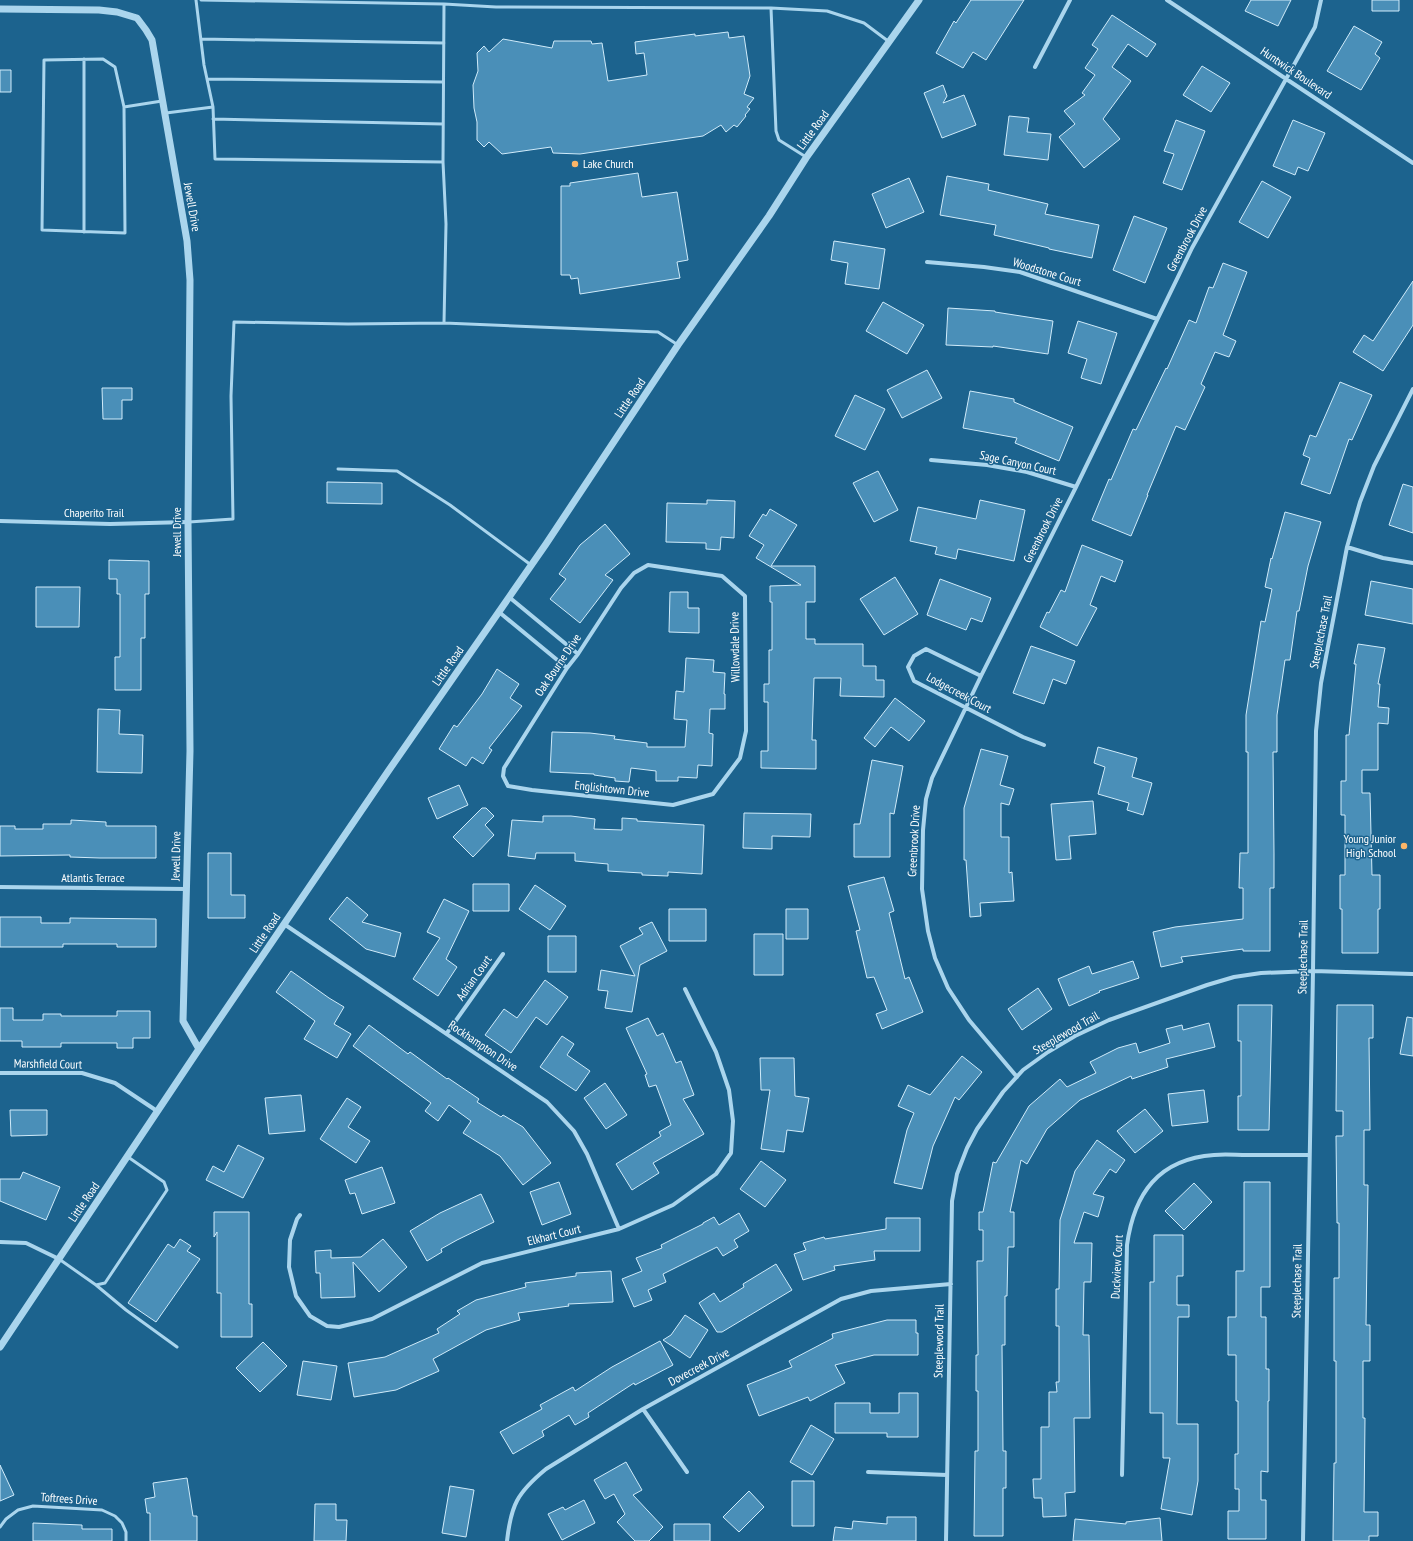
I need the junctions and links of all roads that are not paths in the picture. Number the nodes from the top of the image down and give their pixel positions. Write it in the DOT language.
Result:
graph roads {
  1 [pos="196,0"];
  2 [pos="201,0"];
  3 [pos="920,0"];
  4 [pos="1070,0"];
  5 [pos="1167,0"];
  6 [pos="1321,0"];
  7 [pos="444,4"];
  8 [pos="771,8"];
  9 [pos="0,9"];
  10 [pos="200,38"];
  11 [pos="890,42"];
  12 [pos="444,43"];
  13 [pos="84,59"];
  14 [pos="1035,68"];
  15 [pos="1286,78"];
  16 [pos="207,79"];
  17 [pos="443,82"];
  18 [pos="162,101"];
  19 [pos="124,107"];
  20 [pos="213,107"];
  21 [pos="165,113"];
  22 [pos="213,119"];
  23 [pos="443,124"];
  24 [pos="806,158"];
  25 [pos="443,162"];
  26 [pos="1413,163"];
  27 [pos="84,232"];
  28 [pos="928,262"];
  29 [pos="1157,319"];
  30 [pos="444,323"];
  31 [pos="678,345"];
  32 [pos="1413,390"];
  33 [pos="931,460"];
  34 [pos="338,469"];
  35 [pos="1076,487"];
  36 [pos="0,522"];
  37 [pos="188,522"];
  38 [pos="1347,547"];
  39 [pos="1413,563"];
  40 [pos="531,565"];
  41 [pos="648,565"];
  42 [pos="509,597"];
  43 [pos="498,612"];
  44 [pos="578,654"];
  45 [pos="567,668"];
  46 [pos="981,676"];
  47 [pos="966,708"];
  48 [pos="1044,745"];
  49 [pos="508,786"];
  50 [pos="713,794"];
  51 [pos="0,887"];
  52 [pos="187,888"];
  53 [pos="284,924"];
  54 [pos="503,954"];
  55 [pos="1314,971"];
  56 [pos="1413,974"];
  57 [pos="685,989"];
  58 [pos="447,1033"];
  59 [pos="199,1049"];
  60 [pos="0,1073"];
  61 [pos="1017,1077"];
  62 [pos="157,1111"];
  63 [pos="1309,1155"];
  64 [pos="127,1156"];
  65 [pos="300,1215"];
  66 [pos="619,1229"];
  67 [pos="0,1242"];
  68 [pos="59,1259"];
  69 [pos="950,1284"];
  70 [pos="96,1285"];
  71 [pos="0,1347"];
  72 [pos="177,1347"];
  73 [pos="642,1409"];
  74 [pos="688,1472"];
  75 [pos="868,1472"];
  76 [pos="947,1474"];
  77 [pos="1122,1475"];
  78 [pos="0,1527"];
  79 [pos="126,1541"];
  80 [pos="507,1541"];
  81 [pos="946,1541"];
  82 [pos="1303,1541"];
  1 -- 10 [label="lane"];
  2 -- 7 [label="lane"];
  3 -- 11 [label="street, Little Road"];
  4 -- 14 [label="street"];
  5 -- 15 [label="street, Huntwick Boulevard"];
  6 -- 15 [label="street, Greenbrook Drive"];
  7 -- 8 [label="lane"];
  7 -- 12 [label="lane"];
  8 -- 11 [label="lane"];
  8 -- 24 [label="lane"];
  9 -- 18 [label="street, Jewell Drive"];
  10 -- 12 [label="lane"];
  10 -- 16 [label="lane"];
  11 -- 24 [label="street, Little Road"];
  12 -- 17 [label="lane"];
  13 -- 19 [label="lane"];
  13 -- 27 [label="lane"];
  13 -- 27 [label="lane"];
  15 -- 26 [label="street, Huntwick Boulevard"];
  15 -- 29 [label="street, Greenbrook Drive"];
  16 -- 17 [label="lane"];
  16 -- 20 [label="lane"];
  17 -- 23 [label="lane"];
  18 -- 19 [label="lane"];
  18 -- 21 [label="street, Jewell Drive"];
  19 -- 27 [label="lane"];
  20 -- 21 [label="lane"];
  20 -- 22 [label="lane"];
  21 -- 37 [label="street, Jewell Drive"];
  22 -- 23 [label="lane"];
  22 -- 25 [label="lane"];
  23 -- 25 [label="lane"];
  24 -- 31 [label="street, Little Road"];
  25 -- 30 [label="lane"];
  28 -- 29 [label="street, Woodstone Court"];
  29 -- 35 [label="street, Greenbrook Drive"];
  30 -- 31 [label="lane"];
  30 -- 37 [label="lane"];
  31 -- 40 [label="street, Little Road"];
  32 -- 38 [label="street, Steeplechase Trail"];
  33 -- 35 [label="street, Sage Canyon Court"];
  34 -- 40 [label="lane"];
  35 -- 46 [label="street, Greenbrook Drive"];
  36 -- 37 [label="street, Chaperito Trail"];
  37 -- 52 [label="street, Jewell Drive"];
  38 -- 39 [label="street"];
  38 -- 55 [label="street, Steeplechase Trail"];
  40 -- 42 [label="street, Little Road"];
  41 -- 44 [label="street, Oak Bourne Drive"];
  41 -- 50 [label="street, Willowdale Drive"];
  42 -- 43 [label="street, Little Road"];
  42 -- 44 [label="street"];
  43 -- 45 [label="street"];
  43 -- 53 [label="street, Little Road"];
  44 -- 45 [label="street, Oak Bourne Drive"];
  45 -- 49 [label="street, Oak Bourne Drive"];
  46 -- 47 [label="street, Greenbrook Drive"];
  46 -- 47 [label="street, Lodgecreek Court"];
  47 -- 48 [label="street, Lodgecreek Court"];
  47 -- 61 [label="street, Greenbrook Drive"];
  49 -- 50 [label="street, Englishtown Drive"];
  51 -- 52 [label="street, Atlantis Terrace"];
  52 -- 59 [label="street, Jewell Drive"];
  53 -- 58 [label="street, Rockhampton Drive"];
  53 -- 59 [label="street, Little Road"];
  54 -- 58 [label="street, Adrian Court"];
  55 -- 56 [label="street, Steeplewood Trail"];
  55 -- 61 [label="street, Steeplewood Trail"];
  55 -- 63 [label="street, Steeplechase Trail"];
  57 -- 66 [label="street, Elkhart Court"];
  58 -- 66 [label="street, Rockhampton Drive"];
  59 -- 62 [label="street, Little Road"];
  60 -- 62 [label="street, Marshfield Court"];
  61 -- 69 [label="street, Steeplewood Trail"];
  62 -- 64 [label="street, Little Road"];
  63 -- 77 [label="street, Duckview Court"];
  63 -- 82 [label="street, Steeplechase Trail"];
  64 -- 68 [label="street, Little Road"];
  64 -- 70 [label="lane"];
  65 -- 66 [label="street, Elkhart Court"];
  67 -- 68 [label="street"];
  68 -- 70 [label="lane"];
  68 -- 71 [label="street, Little Road"];
  69 -- 73 [label="street, Dovecreek Drive"];
  69 -- 76 [label="street, Steeplewood Trail"];
  70 -- 72 [label="lane"];
  73 -- 74 [label="street"];
  73 -- 80 [label="street, Dovecreek Drive"];
  75 -- 76 [label="street"];
  76 -- 81 [label="street, Steeplewood Trail"];
  78 -- 79 [label="lane, Toftrees Drive"];
}
